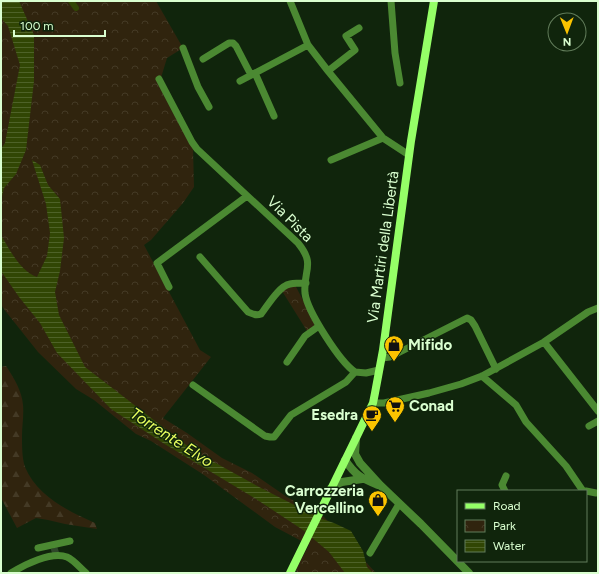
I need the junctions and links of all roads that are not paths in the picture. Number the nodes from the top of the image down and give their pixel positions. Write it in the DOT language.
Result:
graph roads {
  1 [pos="290,1"];
  2 [pos="391,1"];
  3 [pos="434,1"];
  4 [pos="359,28"];
  5 [pos="308,45"];
  6 [pos="183,48"];
  7 [pos="203,59"];
  8 [pos="328,71"];
  9 [pos="253,74"];
  10 [pos="160,79"];
  11 [pos="240,81"];
  12 [pos="400,83"];
  13 [pos="209,107"];
  14 [pos="274,116"];
  15 [pos="383,138"];
  16 [pos="409,155"];
  17 [pos="331,160"];
  18 [pos="247,196"];
  19 [pos="200,257"];
  20 [pos="306,283"];
  21 [pos="169,288"];
  22 [pos="598,308"];
  23 [pos="319,326"];
  24 [pos="544,342"];
  25 [pos="382,358"];
  26 [pos="287,362"];
  27 [pos="496,369"];
  28 [pos="379,370"];
  29 [pos="355,372"];
  30 [pos="482,376"];
  31 [pos="193,385"];
  32 [pos="373,403"];
  33 [pos="598,411"];
  34 [pos="598,421"];
  35 [pos="589,426"];
  36 [pos="356,438"];
  37 [pos="345,460"];
  38 [pos="360,463"];
  39 [pos="506,476"];
  40 [pos="362,479"];
  41 [pos="380,485"];
  42 [pos="331,488"];
  43 [pos="504,490"];
  44 [pos="584,490"];
  45 [pos="587,491"];
  46 [pos="596,492"];
  47 [pos="399,504"];
  48 [pos="70,541"];
  49 [pos="38,548"];
  50 [pos="55,550"];
  51 [pos="370,553"];
  52 [pos="457,560"];
  53 [pos="459,562"];
  54 [pos="11,573"];
  55 [pos="86,573"];
  56 [pos="290,573"];
  57 [pos="470,573"];
  1 -- 5 [label="street"];
  2 -- 12 [label="street"];
  3 -- 16 [label="main road, Via Martiri della Libertà"];
  4 -- 8 [label="street"];
  5 -- 8 [label="street"];
  5 -- 9 [label="street"];
  6 -- 13 [label="street"];
  7 -- 9 [label="street"];
  8 -- 15 [label="street"];
  9 -- 11 [label="street"];
  9 -- 14 [label="street"];
  10 -- 18 [label="street, Via Pista"];
  15 -- 16 [label="street"];
  15 -- 17 [label="street"];
  16 -- 25 [label="main road, Via Martiri della Libertà"];
  18 -- 20 [label="street, Via Pista"];
  18 -- 21 [label="street"];
  19 -- 20 [label="street"];
  20 -- 23 [label="street, Via Pista"];
  22 -- 24 [label="street"];
  23 -- 26 [label="street"];
  23 -- 29 [label="street, Via Pista"];
  24 -- 27 [label="street"];
  24 -- 33 [label="street"];
  25 -- 27 [label="street"];
  25 -- 28 [label="main road, Via Martiri della Libertà"];
  27 -- 30 [label="street"];
  28 -- 29 [label="street"];
  28 -- 32 [label="main road, Via Martiri della Libertà"];
  29 -- 31 [label="street"];
  30 -- 32 [label="street"];
  30 -- 44 [label="street"];
  32 -- 36 [label="main road, Via Martiri della Libertà"];
  34 -- 35 [label="street"];
  36 -- 37 [label="main road, Via Martiri della Libertà"];
  36 -- 38 [label="street"];
  37 -- 38 [label="street"];
  37 -- 40 [label="street"];
  37 -- 42 [label="main road, Via Martiri della Libertà"];
  38 -- 41 [label="street"];
  39 -- 43 [label="street"];
  40 -- 41 [label="street"];
  40 -- 42 [label="street"];
  41 -- 47 [label="street"];
  42 -- 56 [label="main road, Via Martiri della Libertà"];
  45 -- 46 [label="street"];
  47 -- 51 [label="street"];
  47 -- 52 [label="street"];
  48 -- 50 [label="street"];
  49 -- 50 [label="street"];
  50 -- 54 [label="street"];
  50 -- 55 [label="street"];
  53 -- 57 [label="street"];
}
